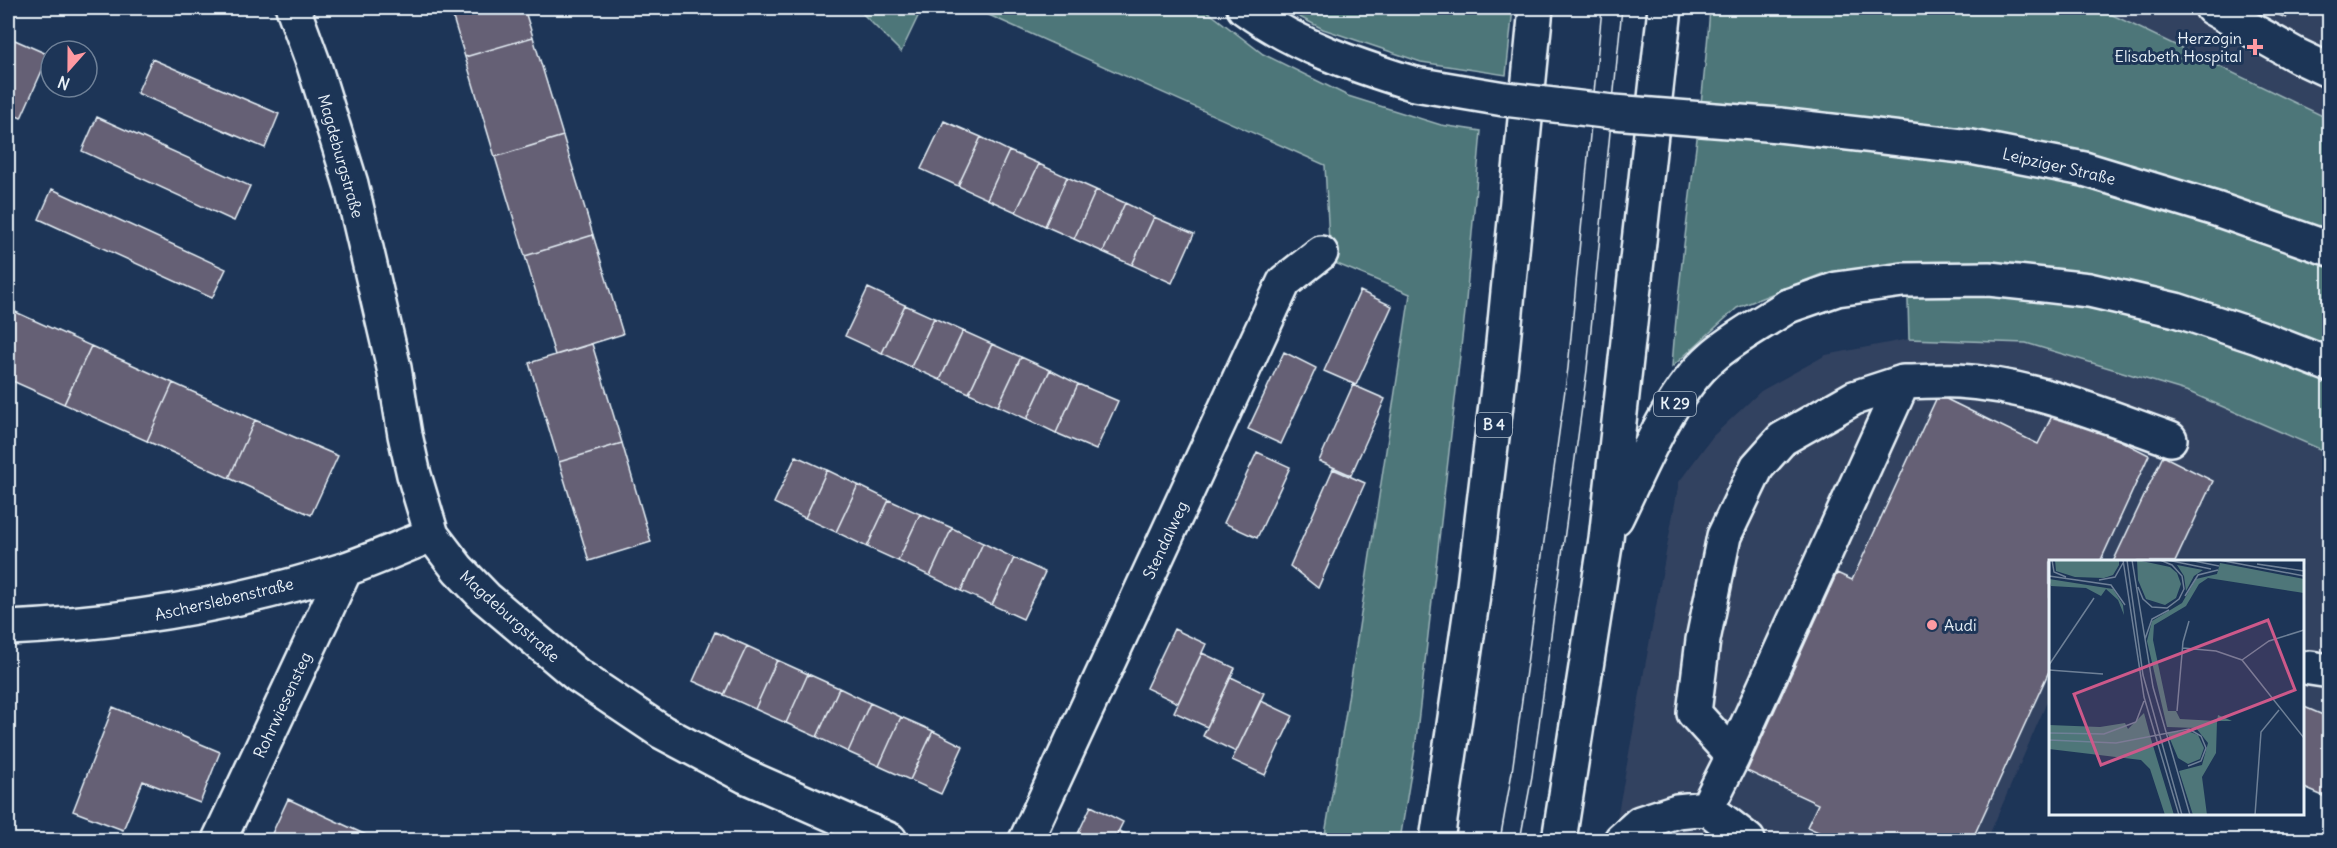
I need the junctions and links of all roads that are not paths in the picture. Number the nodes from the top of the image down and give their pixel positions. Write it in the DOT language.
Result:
graph roads {
  1 [pos="293,8"];
  2 [pos="1244,8"];
  3 [pos="1536,8"];
  4 [pos="1665,8"];
  5 [pos="2212,8"];
  6 [pos="2330,71"];
  7 [pos="2330,249"];
  8 [pos="1322,253"];
  9 [pos="2330,365"];
  10 [pos="1903,382"];
  11 [pos="2170,440"];
  12 [pos="432,535"];
  13 [pos="1606,539"];
  14 [pos="345,570"];
  15 [pos="8,628"];
  16 [pos="1733,756"];
  17 [pos="1707,808"];
  18 [pos="219,840"];
  19 [pos="890,840"];
  20 [pos="1026,840"];
  21 [pos="1437,840"];
  22 [pos="1559,840"];
  23 [pos="1621,840"];
  24 [pos="1748,840"];
  1 -- 12 [label="main road, Magdeburgstraße"];
  2 -- 7 [label="main road, Leipziger Straße, bridge"];
  3 -- 21 [label="main road, B 4"];
  4 -- 13 [label="main road"];
  5 -- 6 [label="main road"];
  8 -- 20 [label="main road, Stendalweg"];
  9 -- 13 [label="main road, K 29"];
  10 -- 11 [label="main road"];
  10 -- 16 [label="main road"];
  10 -- 16 [label="main road"];
  12 -- 14 [label="main road, Ascherslebenstraße"];
  12 -- 19 [label="main road, Magdeburgstraße"];
  13 -- 22 [label="main road"];
  14 -- 15 [label="main road, Ascherslebenstraße"];
  14 -- 18 [label="main road, Rohrwiesensteg"];
  16 -- 17 [label="main road"];
  17 -- 23 [label="main road"];
  17 -- 24 [label="main road"];
}
